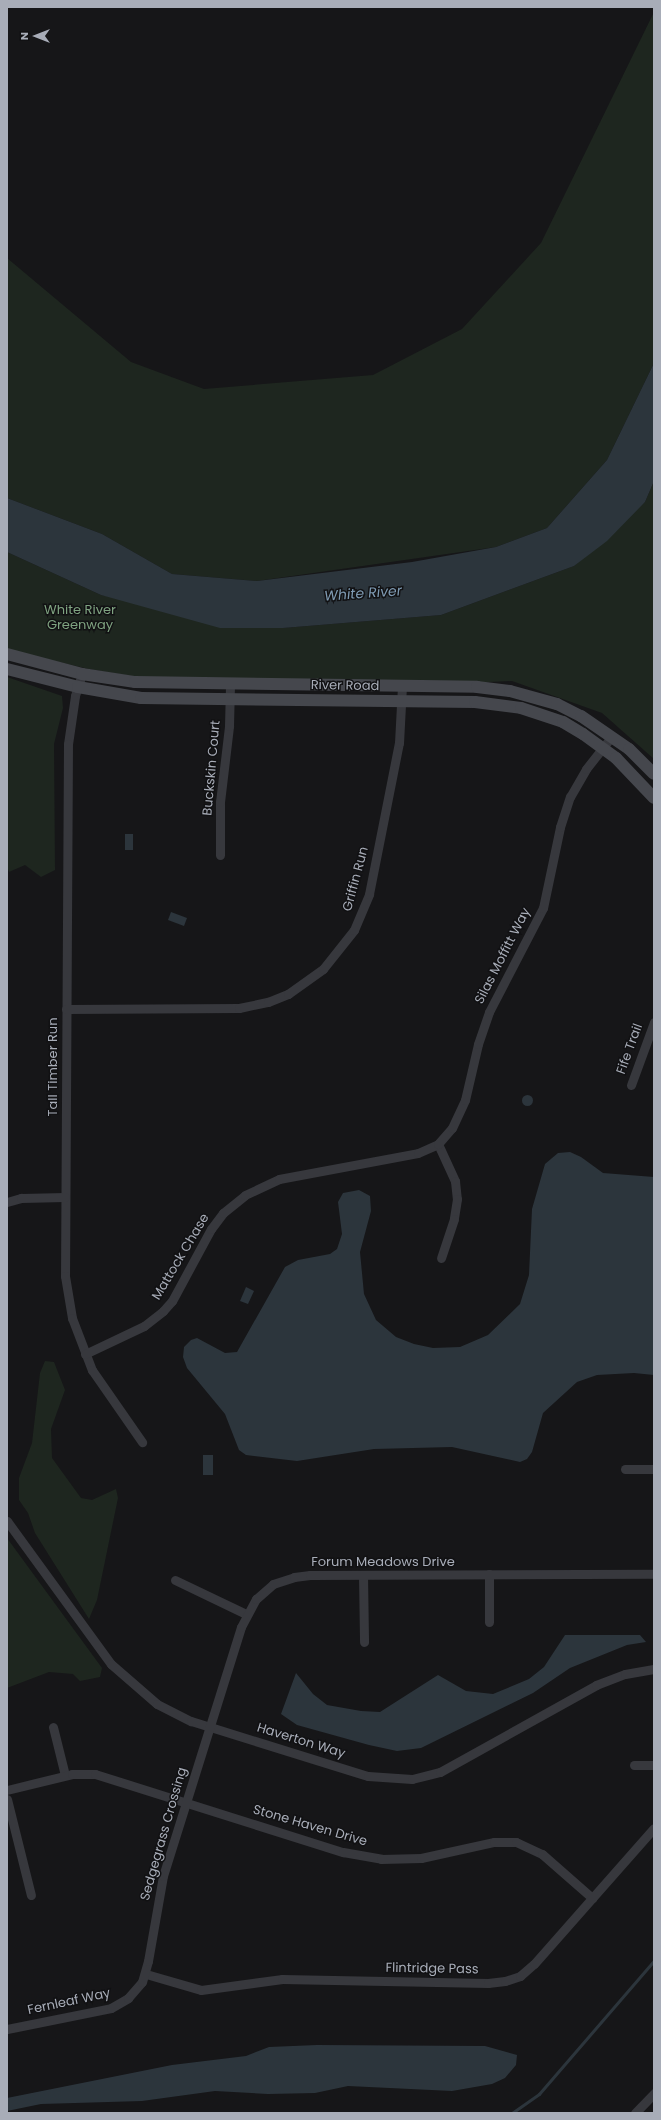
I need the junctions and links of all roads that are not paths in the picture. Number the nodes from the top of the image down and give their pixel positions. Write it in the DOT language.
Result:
graph roads {
  1 [pos="7,654"];
  2 [pos="7,668"];
  3 [pos="82,674"];
  4 [pos="230,684"];
  5 [pos="402,686"];
  6 [pos="78,687"];
  7 [pos="230,699"];
  8 [pos="401,701"];
  9 [pos="612,736"];
  10 [pos="602,748"];
  11 [pos="654,774"];
  12 [pos="654,798"];
  13 [pos="220,855"];
  14 [pos="66,1009"];
  15 [pos="654,1022"];
  16 [pos="631,1085"];
  17 [pos="438,1144"];
  18 [pos="65,1197"];
  19 [pos="7,1202"];
  20 [pos="441,1258"];
  21 [pos="85,1354"];
  22 [pos="142,1442"];
  23 [pos="625,1469"];
  24 [pos="654,1469"];
  25 [pos="7,1522"];
  26 [pos="490,1574"];
  27 [pos="654,1574"];
  28 [pos="363,1575"];
  29 [pos="175,1580"];
  30 [pos="246,1614"];
  31 [pos="490,1622"];
  32 [pos="364,1642"];
  33 [pos="654,1668"];
  34 [pos="210,1726"];
  35 [pos="53,1727"];
  36 [pos="634,1765"];
  37 [pos="654,1765"];
  38 [pos="65,1776"];
  39 [pos="7,1790"];
  40 [pos="7,1800"];
  41 [pos="186,1803"];
  42 [pos="654,1828"];
  43 [pos="31,1895"];
  44 [pos="592,1898"];
  45 [pos="146,1974"];
  46 [pos="7,2029"];
  47 [pos="654,2092"];
  48 [pos="635,2113"];
  1 -- 3 [label="main road, River Road"];
  2 -- 6 [label="main road, River Road"];
  3 -- 4 [label="main road, River Road"];
  3 -- 6 [label="street, Tall Timber Run"];
  4 -- 5 [label="main road, River Road"];
  4 -- 7 [label="street, Buckskin Court"];
  5 -- 8 [label="street, Griffin Run"];
  5 -- 9 [label="main road, River Road"];
  6 -- 7 [label="main road, River Road"];
  6 -- 14 [label="street, Tall Timber Run"];
  7 -- 8 [label="main road, River Road"];
  7 -- 13 [label="street, Buckskin Court"];
  8 -- 10 [label="main road, River Road"];
  8 -- 14 [label="street, Griffin Run"];
  9 -- 10 [label="street, Silas Moffitt Way"];
  9 -- 11 [label="main road, River Road"];
  10 -- 12 [label="main road, River Road"];
  10 -- 17 [label="street, Silas Moffitt Way"];
  14 -- 18 [label="street, Tall Timber Run"];
  15 -- 16 [label="street, Fife Trail"];
  17 -- 20 [label="street"];
  17 -- 21 [label="street, Mattock Chase"];
  18 -- 19 [label="street"];
  18 -- 21 [label="street, Tall Timber Run"];
  21 -- 22 [label="street, Tall Timber Run"];
  23 -- 24 [label="street"];
  25 -- 34 [label="street, Haverton Way"];
  26 -- 27 [label="street, Forum Meadows Drive"];
  26 -- 28 [label="street, Forum Meadows Drive"];
  26 -- 31 [label="street"];
  28 -- 30 [label="street, Forum Meadows Drive"];
  28 -- 32 [label="street"];
  29 -- 30 [label="street"];
  30 -- 34 [label="street, Forum Meadows Drive"];
  33 -- 34 [label="street, Haverton Way"];
  34 -- 41 [label="street, Sedgegrass Crossing"];
  35 -- 38 [label="street"];
  36 -- 37 [label="street"];
  38 -- 39 [label="street, Stone Haven Drive"];
  38 -- 41 [label="street, Stone Haven Drive"];
  40 -- 43 [label="street"];
  41 -- 44 [label="street, Stone Haven Drive"];
  41 -- 45 [label="street, Sedgegrass Crossing"];
  42 -- 44 [label="street, Flintridge Pass"];
  44 -- 45 [label="street, Flintridge Pass"];
  45 -- 46 [label="street, Fernleaf Way"];
  47 -- 48 [label="street"];
}
